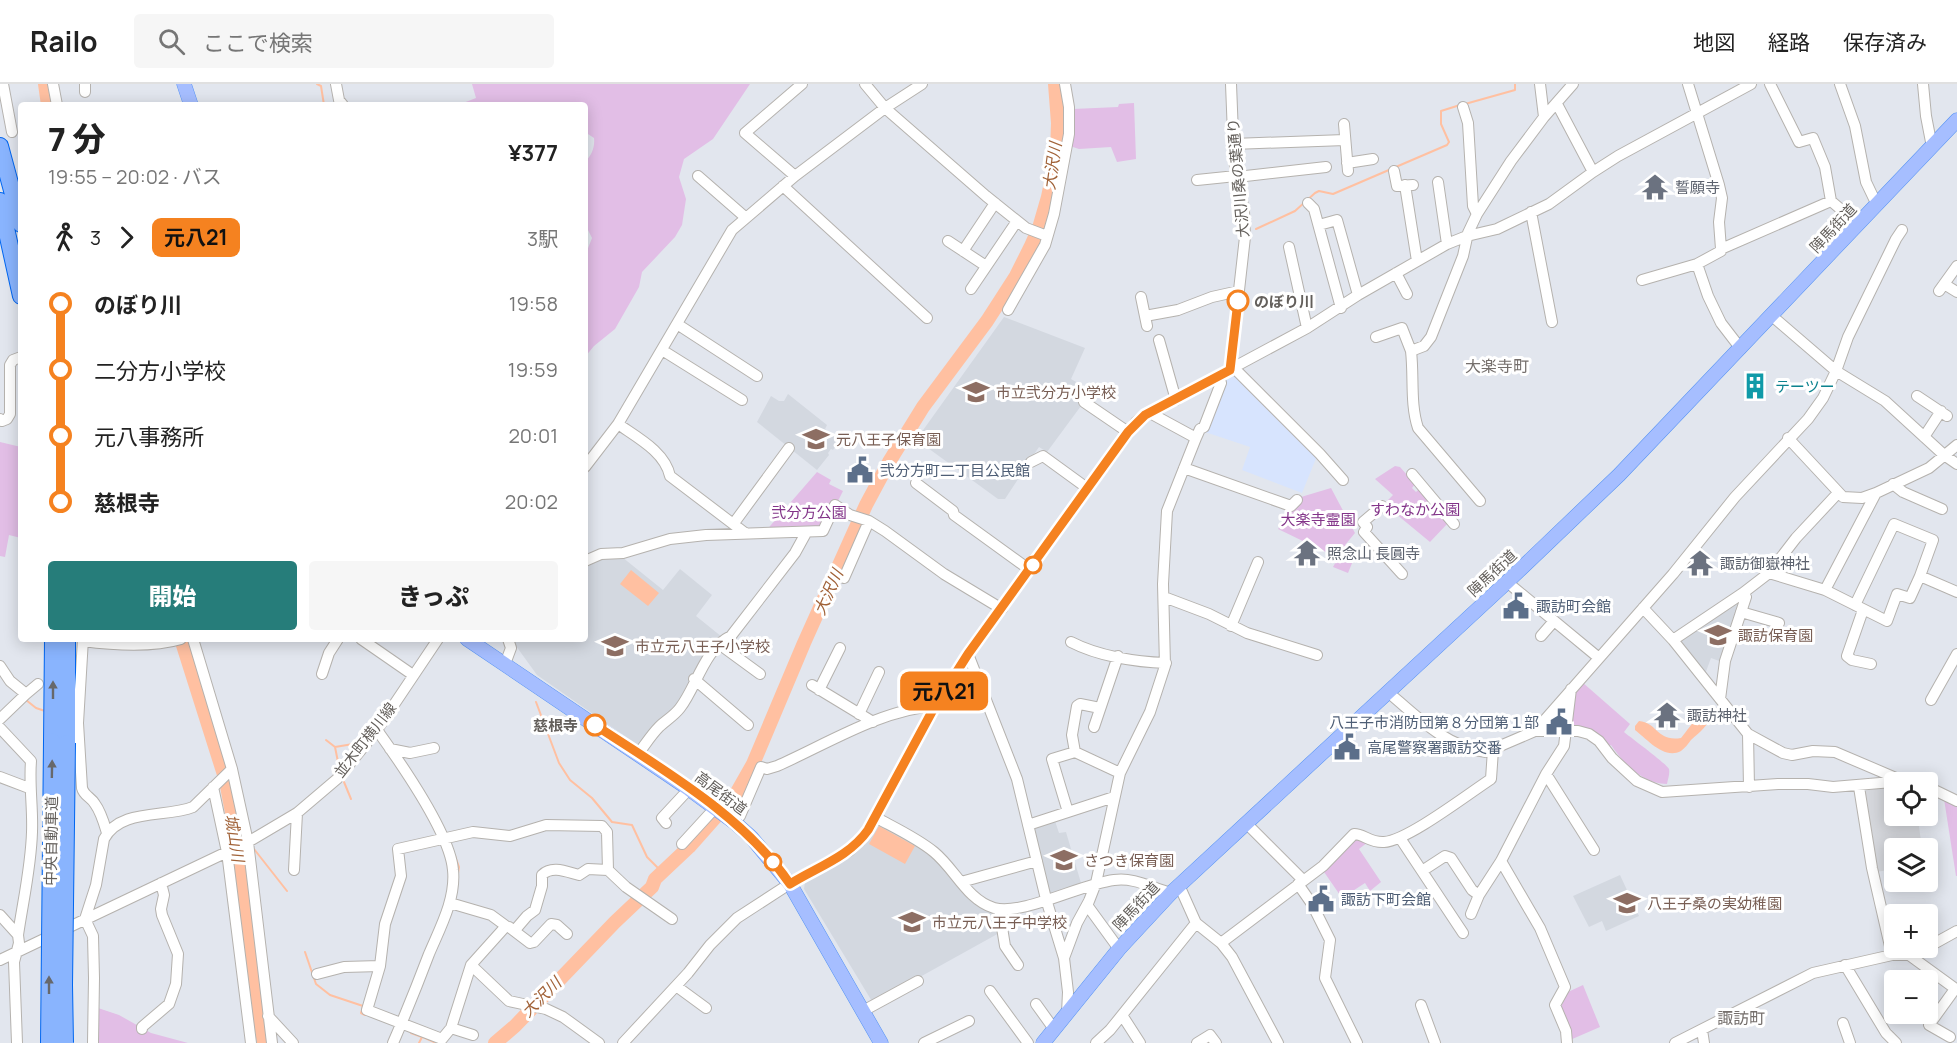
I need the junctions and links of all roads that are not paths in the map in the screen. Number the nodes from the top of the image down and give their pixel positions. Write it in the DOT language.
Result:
graph roads {
  1 [pos="3,84"];
  2 [pos="53,84"];
  3 [pos="184,84"];
  4 [pos="336,84"];
  5 [pos="802,84"];
  6 [pos="865,84"];
  7 [pos="922,84"];
  8 [pos="1065,84"];
  9 [pos="1231,84"];
  10 [pos="1540,84"];
  11 [pos="1573,84"];
  12 [pos="1688,84"];
  13 [pos="1751,84"];
  14 [pos="1770,84"];
  15 [pos="1840,84"];
  16 [pos="1923,84"];
  17 [pos="56,102"];
  18 [pos="190,102"];
  19 [pos="341,102"];
  20 [pos="1557,104"];
  21 [pos="1463,107"];
  22 [pos="885,108"];
  23 [pos="1698,111"];
  24 [pos="1544,117"];
  25 [pos="1957,120"];
  26 [pos="1344,124"];
  27 [pos="12,132"];
  28 [pos="1345,140"];
  29 [pos="1233,144"];
  30 [pos="0,146"];
  31 [pos="1932,147"];
  32 [pos="1373,159"];
  33 [pos="1326,167"];
  34 [pos="1394,171"];
  35 [pos="1593,172"];
  36 [pos="698,176"];
  37 [pos="795,176"];
  38 [pos="1237,177"];
  39 [pos="1197,180"];
  40 [pos="1437,182"];
  41 [pos="783,186"];
  42 [pos="0,201"];
  43 [pos="1831,201"];
  44 [pos="995,203"];
  45 [pos="1308,203"];
  46 [pos="1877,205"];
  47 [pos="1532,212"];
  48 [pos="18,213"];
  49 [pos="1477,214"];
  50 [pos="745,217"];
  51 [pos="1017,221"];
  52 [pos="1319,225"];
  53 [pos="1856,228"];
  54 [pos="1902,230"];
  55 [pos="1045,235"];
  56 [pos="1467,236"];
  57 [pos="948,241"];
  58 [pos="1448,244"];
  59 [pos="1289,247"];
  60 [pos="1721,249"];
  61 [pos="963,251"];
  62 [pos="1417,261"];
  63 [pos="1697,264"];
  64 [pos="986,266"];
  65 [pos="1957,266"];
  66 [pos="1395,273"];
  67 [pos="1641,280"];
  68 [pos="18,282"];
  69 [pos="971,289"];
  70 [pos="1239,291"];
  71 [pos="1957,292"];
  72 [pos="1407,294"];
  73 [pos="1358,295"];
  74 [pos="1141,297"];
  75 [pos="1341,308"];
  76 [pos="1008,310"];
  77 [pos="1772,316"];
  78 [pos="927,318"];
  79 [pos="1552,322"];
  80 [pos="677,324"];
  81 [pos="1307,328"];
  82 [pos="1376,337"];
  83 [pos="1159,340"];
  84 [pos="1741,349"];
  85 [pos="662,350"];
  86 [pos="1411,351"];
  87 [pos="18,358"];
  88 [pos="1232,369"];
  89 [pos="1836,371"];
  90 [pos="757,376"];
  91 [pos="1219,377"];
  92 [pos="1917,396"];
  93 [pos="1176,399"];
  94 [pos="742,400"];
  95 [pos="1084,402"];
  96 [pos="1150,413"];
  97 [pos="0,419"];
  98 [pos="618,424"];
  99 [pos="1128,432"];
  100 [pos="1924,437"];
  101 [pos="1196,438"];
  102 [pos="1788,438"];
  103 [pos="1957,445"];
  104 [pos="789,448"];
  105 [pos="1944,455"];
  106 [pos="1031,462"];
  107 [pos="588,463"];
  108 [pos="1957,464"];
  109 [pos="1184,468"];
  110 [pos="1412,474"];
  111 [pos="1343,480"];
  112 [pos="916,483"];
  113 [pos="1893,484"];
  114 [pos="1087,488"];
  115 [pos="1839,493"];
  116 [pos="1876,493"];
  117 [pos="1297,500"];
  118 [pos="1480,501"];
  119 [pos="1382,506"];
  120 [pos="1942,509"];
  121 [pos="867,521"];
  122 [pos="734,523"];
  123 [pos="1454,524"];
  124 [pos="744,533"];
  125 [pos="806,533"];
  126 [pos="588,560"];
  127 [pos="1258,562"];
  128 [pos="1030,570"];
  129 [pos="1769,573"];
  130 [pos="1402,574"];
  131 [pos="1920,576"];
  132 [pos="844,578"];
  133 [pos="1507,582"];
  134 [pos="1825,590"];
  135 [pos="1957,592"];
  136 [pos="1743,593"];
  137 [pos="1164,597"];
  138 [pos="1643,608"];
  139 [pos="1859,608"];
  140 [pos="1002,609"];
  141 [pos="1741,612"];
  142 [pos="1554,621"];
  143 [pos="1779,623"];
  144 [pos="1232,626"];
  145 [pos="1541,636"];
  146 [pos="1673,640"];
  147 [pos="53,642"];
  148 [pos="78,642"];
  149 [pos="78,642"];
  150 [pos="102,642"];
  151 [pos="152,642"];
  152 [pos="194,642"];
  153 [pos="336,642"];
  154 [pos="365,642"];
  155 [pos="436,642"];
  156 [pos="472,642"];
  157 [pos="509,642"];
  158 [pos="1071,642"];
  159 [pos="719,644"];
  160 [pos="840,648"];
  161 [pos="968,654"];
  162 [pos="1317,654"];
  163 [pos="1957,654"];
  164 [pos="1118,656"];
  165 [pos="1599,658"];
  166 [pos="1166,663"];
  167 [pos="505,664"];
  168 [pos="1871,664"];
  169 [pos="0,666"];
  170 [pos="879,672"];
  171 [pos="322,674"];
  172 [pos="760,674"];
  173 [pos="412,675"];
  174 [pos="694,679"];
  175 [pos="38,684"];
  176 [pos="1571,689"];
  177 [pos="1388,692"];
  178 [pos="26,694"];
  179 [pos="1720,699"];
  180 [pos="1931,700"];
  181 [pos="935,706"];
  182 [pos="1100,708"];
  183 [pos="859,714"];
  184 [pos="0,719"];
  185 [pos="873,722"];
  186 [pos="748,725"];
  187 [pos="1094,727"];
  188 [pos="0,728"];
  189 [pos="377,730"];
  190 [pos="1566,730"];
  191 [pos="1535,731"];
  192 [pos="1748,734"];
  193 [pos="60,742"];
  194 [pos="434,748"];
  195 [pos="390,749"];
  196 [pos="1493,750"];
  197 [pos="1075,752"];
  198 [pos="638,754"];
  199 [pos="230,771"];
  200 [pos="1884,773"];
  201 [pos="1120,774"];
  202 [pos="1546,774"];
  203 [pos="0,777"];
  204 [pos="1884,784"];
  205 [pos="215,785"];
  206 [pos="1749,787"];
  207 [pos="1859,787"];
  208 [pos="29,788"];
  209 [pos="689,789"];
  210 [pos="1938,792"];
  211 [pos="1114,797"];
  212 [pos="1957,801"];
  213 [pos="1068,812"];
  214 [pos="297,813"];
  215 [pos="724,814"];
  216 [pos="875,817"];
  217 [pos="666,823"];
  218 [pos="1246,823"];
  219 [pos="1028,825"];
  220 [pos="107,833"];
  221 [pos="444,838"];
  222 [pos="1400,838"];
  223 [pos="246,843"];
  224 [pos="682,844"];
  225 [pos="1594,850"];
  226 [pos="228,851"];
  227 [pos="1037,861"];
  228 [pos="1501,861"];
  229 [pos="250,864"];
  230 [pos="294,870"];
  231 [pos="608,870"];
  232 [pos="1422,872"];
  233 [pos="260,877"];
  234 [pos="961,882"];
  235 [pos="1301,882"];
  236 [pos="161,883"];
  237 [pos="1096,883"];
  238 [pos="790,884"];
  239 [pos="1175,889"];
  240 [pos="1479,895"];
  241 [pos="1046,899"];
  242 [pos="450,903"];
  243 [pos="1087,905"];
  244 [pos="999,909"];
  245 [pos="1471,914"];
  246 [pos="0,915"];
  247 [pos="85,919"];
  248 [pos="672,919"];
  249 [pos="1884,920"];
  250 [pos="1196,923"];
  251 [pos="511,928"];
  252 [pos="1957,931"];
  253 [pos="1463,933"];
  254 [pos="567,934"];
  255 [pos="18,935"];
  256 [pos="1938,941"];
  257 [pos="1221,943"];
  258 [pos="1119,949"];
  259 [pos="17,952"];
  260 [pos="1884,957"];
  261 [pos="1064,958"];
  262 [pos="1913,958"];
  263 [pos="0,960"];
  264 [pos="471,965"];
  265 [pos="1018,965"];
  266 [pos="1845,965"];
  267 [pos="380,966"];
  268 [pos="317,974"];
  269 [pos="918,981"];
  270 [pos="676,986"];
  271 [pos="1956,989"];
  272 [pos="990,991"];
  273 [pos="1036,1004"];
  274 [pos="1421,1005"];
  275 [pos="706,1008"];
  276 [pos="863,1011"];
  277 [pos="1067,1013"];
  278 [pos="1122,1015"];
  279 [pos="268,1016"];
  280 [pos="969,1021"];
  281 [pos="1843,1023"];
  282 [pos="401,1024"];
  283 [pos="451,1028"];
  284 [pos="142,1029"];
  285 [pos="1054,1029"];
  286 [pos="1702,1030"];
  287 [pos="473,1035"];
  288 [pos="1950,1037"];
  289 [pos="438,1041"];
  290 [pos="16,1043"];
  291 [pos="49,1043"];
  292 [pos="65,1043"];
  293 [pos="93,1043"];
  294 [pos="251,1043"];
  295 [pos="272,1043"];
  296 [pos="293,1043"];
  297 [pos="393,1043"];
  298 [pos="599,1043"];
  299 [pos="623,1043"];
  300 [pos="881,1043"];
  301 [pos="924,1043"];
  302 [pos="1028,1043"];
  303 [pos="1043,1043"];
  304 [pos="1096,1043"];
  305 [pos="1140,1043"];
  306 [pos="1197,1043"];
  307 [pos="1216,1043"];
  308 [pos="1278,1043"];
  309 [pos="1357,1043"];
  310 [pos="1435,1043"];
  311 [pos="1567,1043"];
  312 [pos="1675,1043"];
  313 [pos="1704,1043"];
  314 [pos="1850,1043"];
  315 [pos="1896,1043"];
  1 -- 27 [label="street"];
  2 -- 17 [label="street"];
  3 -- 18 [label="main road"];
  4 -- 19 [label="street"];
  5 -- 37 [label="street"];
  6 -- 22 [label="street"];
  7 -- 22 [label="street"];
  8 -- 55 [label="street"];
  9 -- 29 [label="street, 大沢川桑の葉通り"];
  10 -- 24 [label="street"];
  11 -- 20 [label="street"];
  12 -- 23 [label="street"];
  13 -- 23 [label="street"];
  14 -- 43 [label="street"];
  15 -- 46 [label="street"];
  16 -- 31 [label="street"];
  20 -- 24 [label="street"];
  20 -- 35 [label="street"];
  21 -- 49 [label="street"];
  22 -- 37 [label="street"];
  22 -- 44 [label="street"];
  23 -- 35 [label="street"];
  23 -- 60 [label="street"];
  24 -- 49 [label="street"];
  25 -- 31 [label="main road, 陣馬街道"];
  26 -- 28 [label="street"];
  28 -- 29 [label="street"];
  28 -- 32 [label="street"];
  29 -- 38 [label="street, 大沢川桑の葉通り"];
  30 -- 48 [label="highway"];
  31 -- 46 [label="main road, 陣馬街道"];
  33 -- 38 [label="street"];
  34 -- 62 [label="street"];
  35 -- 47 [label="street"];
  36 -- 50 [label="street"];
  37 -- 41 [label="street"];
  38 -- 39 [label="street"];
  38 -- 70 [label="street, 大沢川桑の葉通り"];
  40 -- 58 [label="street"];
  41 -- 50 [label="street"];
  41 -- 78 [label="street"];
  42 -- 68 [label="highway"];
  43 -- 53 [label="street"];
  43 -- 60 [label="street"];
  44 -- 51 [label="street"];
  44 -- 61 [label="street"];
  45 -- 52 [label="street"];
  46 -- 53 [label="main road, 陣馬街道"];
  47 -- 56 [label="street"];
  47 -- 79 [label="street"];
  49 -- 56 [label="street"];
  50 -- 80 [label="street"];
  51 -- 55 [label="street"];
  51 -- 64 [label="street"];
  52 -- 73 [label="street"];
  52 -- 75 [label="street"];
  53 -- 77 [label="main road, 陣馬街道"];
  54 -- 89 [label="street"];
  55 -- 76 [label="street"];
  56 -- 58 [label="street"];
  56 -- 86 [label="street"];
  57 -- 61 [label="street"];
  58 -- 62 [label="street"];
  59 -- 81 [label="street"];
  60 -- 63 [label="street"];
  61 -- 64 [label="street"];
  62 -- 66 [label="street"];
  63 -- 67 [label="street"];
  63 -- 84 [label="street"];
  64 -- 69 [label="street"];
  65 -- 71 [label="street"];
  66 -- 72 [label="street"];
  66 -- 73 [label="street"];
  70 -- 74 [label="street"];
  70 -- 88 [label="street, 大沢川桑の葉通り"];
  73 -- 75 [label="street"];
  75 -- 81 [label="street"];
  77 -- 84 [label="main road, 陣馬街道"];
  77 -- 89 [label="street"];
  80 -- 85 [label="street"];
  80 -- 90 [label="street"];
  81 -- 88 [label="street"];
  82 -- 86 [label="street"];
  83 -- 93 [label="street"];
  84 -- 133 [label="main road, 陣馬街道"];
  85 -- 94 [label="street"];
  85 -- 98 [label="street"];
  86 -- 118 [label="street"];
  87 -- 97 [label="street"];
  88 -- 91 [label="street"];
  88 -- 111 [label="street"];
  89 -- 100 [label="street"];
  89 -- 102 [label="street"];
  91 -- 93 [label="street"];
  91 -- 101 [label="street"];
  92 -- 100 [label="street"];
  93 -- 96 [label="street"];
  95 -- 99 [label="street"];
  96 -- 99 [label="street"];
  96 -- 101 [label="street"];
  98 -- 107 [label="street"];
  98 -- 122 [label="street"];
  99 -- 114 [label="street"];
  100 -- 105 [label="street"];
  101 -- 109 [label="street"];
  102 -- 115 [label="street"];
  102 -- 138 [label="street"];
  103 -- 105 [label="street"];
  104 -- 122 [label="street"];
  105 -- 108 [label="street"];
  105 -- 113 [label="street"];
  106 -- 114 [label="street"];
  109 -- 117 [label="street"];
  109 -- 137 [label="street"];
  110 -- 123 [label="street"];
  112 -- 128 [label="street"];
  113 -- 116 [label="street"];
  113 -- 120 [label="street"];
  114 -- 128 [label="street"];
  115 -- 116 [label="street"];
  115 -- 129 [label="street"];
  116 -- 134 [label="street"];
  119 -- 130 [label="street"];
  121 -- 125 [label="street"];
  121 -- 132 [label="street"];
  121 -- 140 [label="street"];
  122 -- 124 [label="street"];
  124 -- 125 [label="street"];
  124 -- 126 [label="street"];
  125 -- 159 [label="street"];
  127 -- 144 [label="street"];
  128 -- 140 [label="street"];
  129 -- 134 [label="street"];
  129 -- 136 [label="street"];
  131 -- 135 [label="street"];
  131 -- 139 [label="street"];
  131 -- 139 [label="street"];
  133 -- 142 [label="street"];
  133 -- 177 [label="main road, 陣馬街道"];
  134 -- 139 [label="street"];
  136 -- 141 [label="street"];
  136 -- 146 [label="street"];
  137 -- 144 [label="street"];
  137 -- 166 [label="street"];
  138 -- 146 [label="street"];
  138 -- 165 [label="street"];
  139 -- 168 [label="street"];
  140 -- 161 [label="street"];
  141 -- 143 [label="street"];
  141 -- 179 [label="street"];
  142 -- 145 [label="street"];
  142 -- 165 [label="street"];
  144 -- 162 [label="street"];
  146 -- 179 [label="street"];
  193 -- 147 [label="highway, 中央自動車道, one-way"];
  148 -- 193 [label="highway, 中央自動車道"];
  149 -- 220 [label="street"];
  150 -- 151 [label="street"];
  152 -- 199 [label="street"];
  153 -- 171 [label="street"];
  154 -- 173 [label="street"];
  155 -- 173 [label="street, 並木町横川線"];
  156 -- 167 [label="main road, 高尾街道"];
  157 -- 167 [label="street"];
  158 -- 164 [label="street"];
  159 -- 172 [label="street"];
  159 -- 174 [label="street"];
  160 -- 183 [label="street"];
  161 -- 181 [label="street"];
  161 -- 219 [label="street"];
  163 -- 180 [label="street"];
  164 -- 166 [label="street"];
  164 -- 182 [label="street"];
  165 -- 176 [label="street"];
  166 -- 201 [label="street"];
  167 -- 198 [label="main road, 高尾街道"];
  169 -- 178 [label="street"];
  170 -- 183 [label="street"];
  173 -- 189 [label="street, 並木町横川線"];
  174 -- 186 [label="street"];
  174 -- 198 [label="street"];
  175 -- 178 [label="street"];
  176 -- 190 [label="street"];
  176 -- 191 [label="street"];
  177 -- 196 [label="street"];
  177 -- 218 [label="main road, 陣馬街道"];
  178 -- 184 [label="street"];
  179 -- 192 [label="street"];
  181 -- 185 [label="street"];
  181 -- 216 [label="street"];
  182 -- 187 [label="street"];
  182 -- 197 [label="street"];
  183 -- 185 [label="street"];
  185 -- 215 [label="street"];
  188 -- 208 [label="street"];
  189 -- 195 [label="street"];
  189 -- 214 [label="street, 並木町横川線"];
  190 -- 191 [label="street"];
  190 -- 202 [label="street"];
  190 -- 206 [label="street"];
  191 -- 196 [label="street"];
  192 -- 200 [label="street"];
  192 -- 206 [label="street"];
  291 -- 193 [label="highway, 中央自動車道, one-way, bridge"];
  193 -- 292 [label="highway, 中央自動車道, bridge"];
  194 -- 195 [label="street"];
  195 -- 221 [label="street"];
  196 -- 222 [label="street"];
  197 -- 201 [label="street"];
  197 -- 213 [label="street"];
  198 -- 209 [label="main road, 高尾街道"];
  199 -- 205 [label="street"];
  199 -- 223 [label="street"];
  201 -- 211 [label="street"];
  202 -- 225 [label="street"];
  202 -- 228 [label="street"];
  203 -- 208 [label="street"];
  204 -- 207 [label="street"];
  205 -- 220 [label="street"];
  205 -- 226 [label="street"];
  206 -- 207 [label="street"];
  207 -- 249 [label="street"];
  208 -- 255 [label="street"];
  209 -- 215 [label="main road, 高尾街道"];
  209 -- 217 [label="street"];
  210 -- 212 [label="street"];
  211 -- 213 [label="street"];
  211 -- 237 [label="street"];
  213 -- 219 [label="street"];
  214 -- 223 [label="street, 並木町横川線"];
  214 -- 230 [label="street"];
  215 -- 224 [label="street"];
  215 -- 238 [label="main road, 高尾街道"];
  216 -- 234 [label="street"];
  216 -- 238 [label="street"];
  218 -- 235 [label="street"];
  218 -- 239 [label="main road, 陣馬街道"];
  219 -- 227 [label="street"];
  220 -- 247 [label="street"];
  221 -- 231 [label="street"];
  221 -- 242 [label="street"];
  221 -- 267 [label="street"];
  222 -- 232 [label="street"];
  222 -- 235 [label="street"];
  223 -- 226 [label="street, 並木町横川線"];
  223 -- 229 [label="street"];
  226 -- 236 [label="street"];
  226 -- 294 [label="street"];
  227 -- 234 [label="street"];
  227 -- 241 [label="street"];
  228 -- 240 [label="street"];
  228 -- 311 [label="street"];
  229 -- 233 [label="street"];
  229 -- 279 [label="street"];
  231 -- 248 [label="street"];
  231 -- 251 [label="street"];
  232 -- 240 [label="street"];
  232 -- 253 [label="street"];
  234 -- 244 [label="street"];
  235 -- 257 [label="street"];
  235 -- 309 [label="street"];
  236 -- 247 [label="street"];
  236 -- 284 [label="street"];
  237 -- 239 [label="street"];
  237 -- 241 [label="street"];
  237 -- 243 [label="street"];
  238 -- 270 [label="street"];
  238 -- 276 [label="main road, 高尾街道"];
  239 -- 250 [label="street"];
  239 -- 258 [label="main road, 陣馬街道"];
  240 -- 245 [label="street"];
  241 -- 244 [label="street"];
  241 -- 261 [label="street"];
  242 -- 251 [label="street"];
  242 -- 282 [label="street"];
  243 -- 258 [label="street"];
  243 -- 261 [label="street"];
  244 -- 265 [label="street"];
  246 -- 255 [label="street"];
  247 -- 259 [label="street"];
  247 -- 293 [label="street"];
  250 -- 257 [label="street"];
  250 -- 278 [label="street"];
  251 -- 254 [label="street"];
  251 -- 264 [label="street"];
  252 -- 256 [label="street"];
  255 -- 259 [label="street"];
  257 -- 308 [label="street"];
  258 -- 277 [label="main road, 陣馬街道"];
  259 -- 263 [label="street"];
  259 -- 290 [label="street"];
  260 -- 266 [label="street"];
  261 -- 277 [label="street"];
  262 -- 271 [label="street"];
  264 -- 283 [label="street"];
  264 -- 298 [label="street"];
  266 -- 286 [label="street"];
  266 -- 315 [label="street"];
  267 -- 268 [label="street"];
  267 -- 282 [label="street"];
  269 -- 276 [label="street"];
  270 -- 275 [label="street"];
  270 -- 299 [label="street"];
  271 -- 288 [label="street"];
  272 -- 302 [label="street"];
  273 -- 285 [label="street"];
  274 -- 310 [label="street"];
  276 -- 300 [label="main road, 高尾街道"];
  277 -- 285 [label="main road, 陣馬街道"];
  278 -- 304 [label="street"];
  278 -- 305 [label="street"];
  279 -- 295 [label="street"];
  279 -- 296 [label="street"];
  280 -- 301 [label="street"];
  281 -- 314 [label="street"];
  282 -- 289 [label="street"];
  282 -- 297 [label="street"];
  283 -- 287 [label="street"];
  283 -- 289 [label="street"];
  285 -- 303 [label="main road, 陣馬街道"];
  286 -- 312 [label="street"];
  286 -- 313 [label="street"];
  306 -- 307 [label="street"];
}
